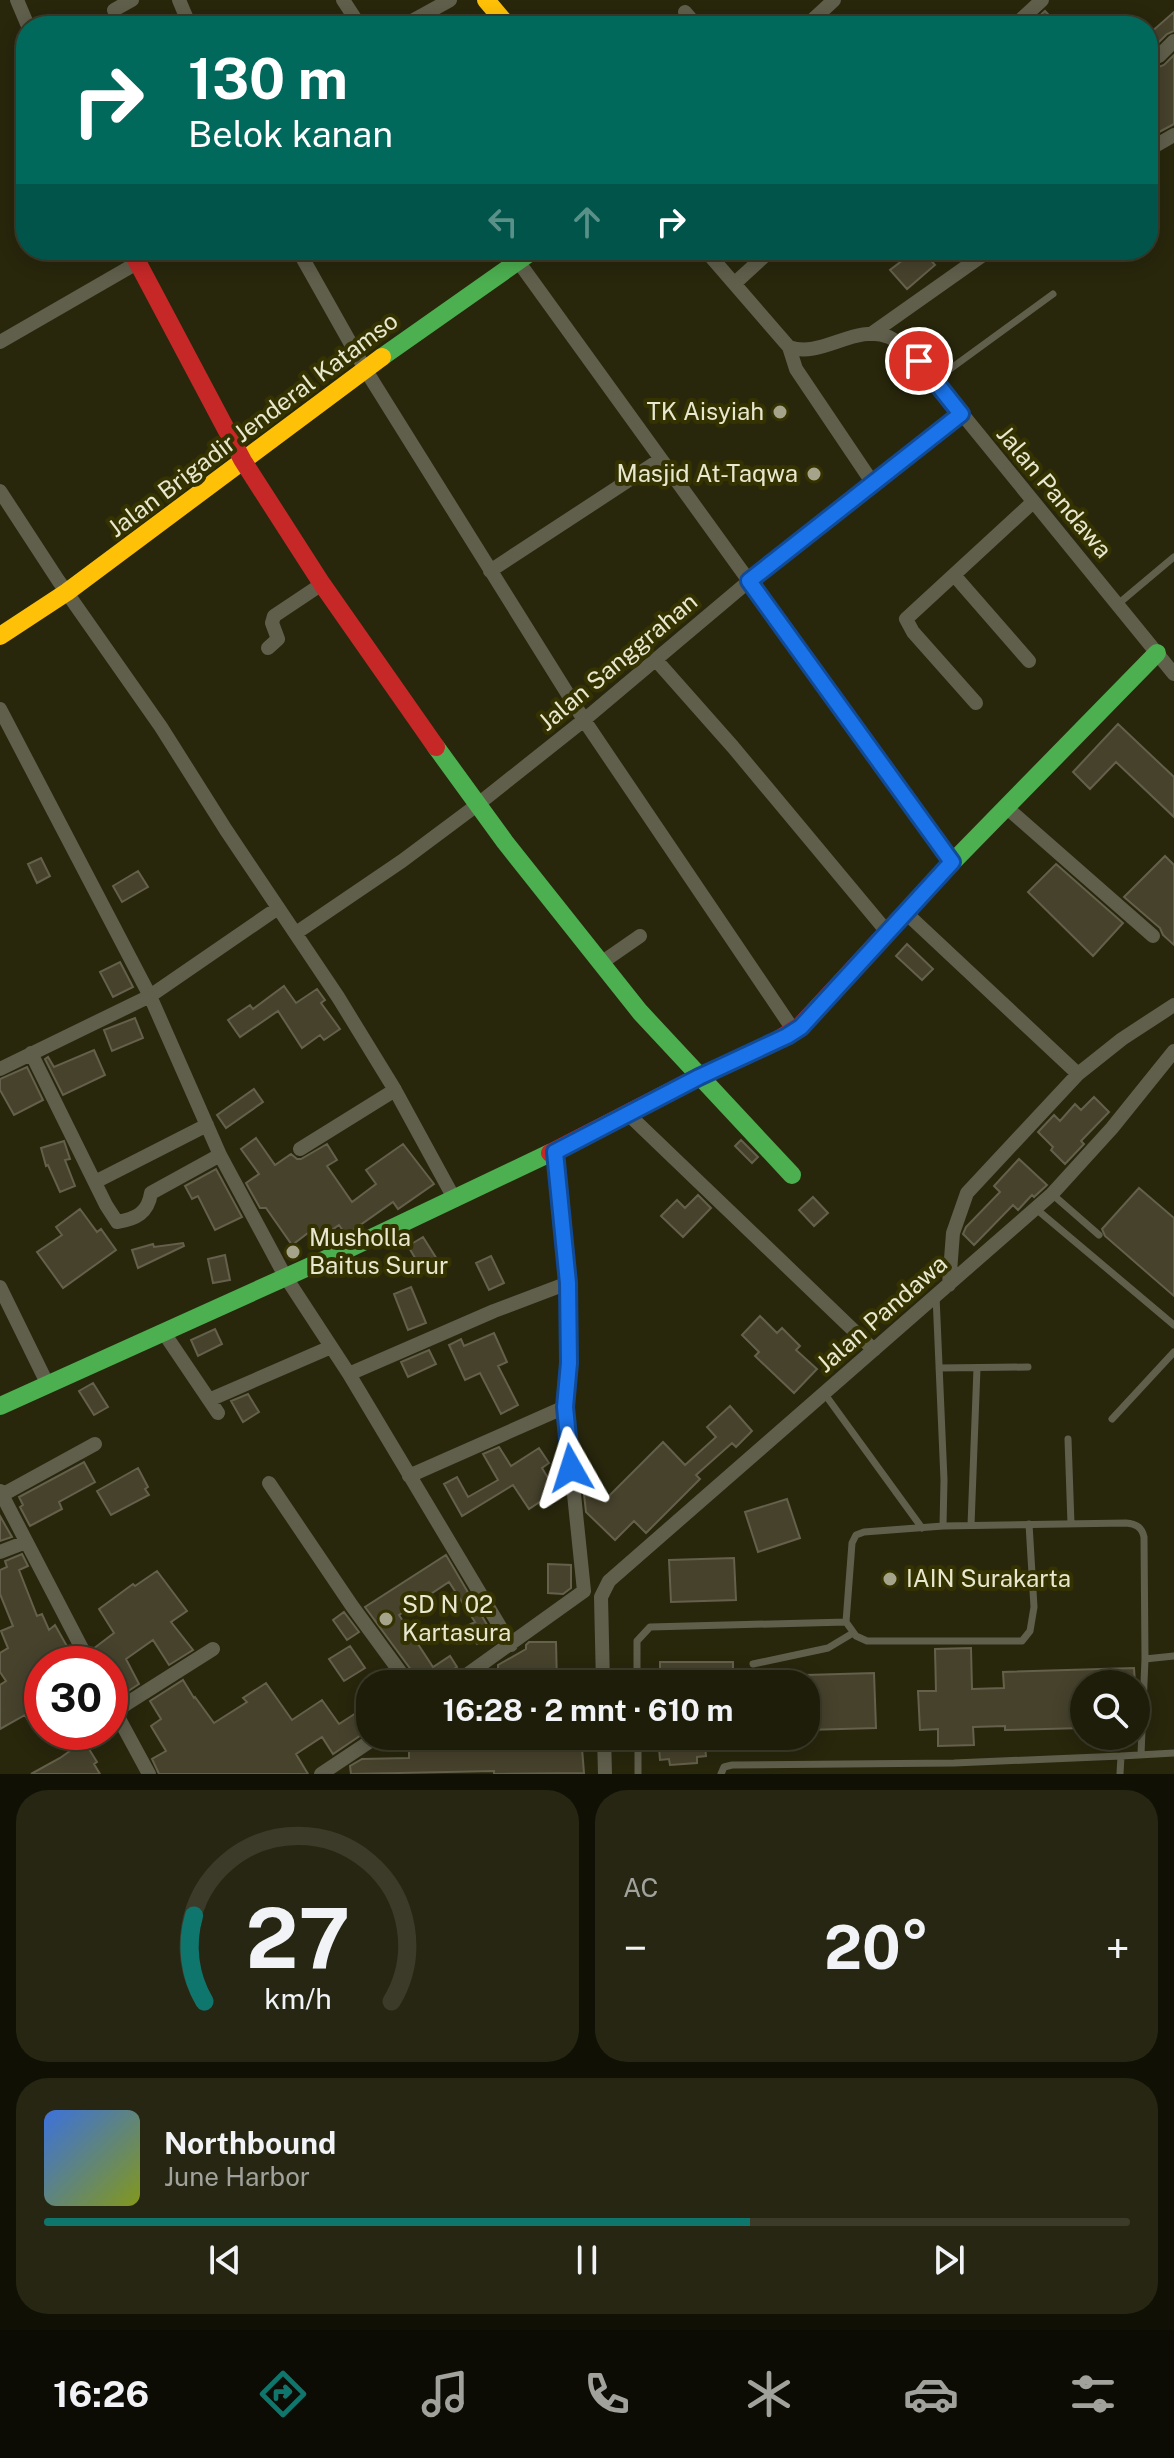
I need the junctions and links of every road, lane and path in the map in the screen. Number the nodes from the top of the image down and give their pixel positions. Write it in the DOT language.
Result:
graph roads {
  1 [pos="132,0"];
  2 [pos="450,0"];
  3 [pos="486,0"];
  4 [pos="834,0"];
  5 [pos="1042,0"];
  6 [pos="114,10"];
  7 [pos="685,12"];
  8 [pos="421,16"];
  9 [pos="500,16"];
  10 [pos="688,16"];
  11 [pos="817,16"];
  12 [pos="1025,16"];
  13 [pos="1174,41"];
  14 [pos="1158,56"];
  15 [pos="128,260"];
  16 [pos="136,260"];
  17 [pos="304,260"];
  18 [pos="509,260"];
  19 [pos="517,260"];
  20 [pos="714,260"];
  21 [pos="760,260"];
  22 [pos="971,260"];
  23 [pos="735,283"];
  24 [pos="1053,294"];
  25 [pos="871,334"];
  26 [pos="0,342"];
  27 [pos="789,347"];
  28 [pos="365,369"];
  29 [pos="935,380"];
  30 [pos="961,414"];
  31 [pos="661,459"];
  32 [pos="243,461"];
  33 [pos="872,482"];
  34 [pos="0,491"];
  35 [pos="1033,502"];
  36 [pos="1174,557"];
  37 [pos="490,571"];
  38 [pos="954,575"];
  39 [pos="749,581"];
  40 [pos="322,584"];
  41 [pos="67,592"];
  42 [pos="1118,604"];
  43 [pos="0,636"];
  44 [pos="268,648"];
  45 [pos="1157,653"];
  46 [pos="656,660"];
  47 [pos="1029,661"];
  48 [pos="1174,674"];
  49 [pos="976,703"];
  50 [pos="0,709"];
  51 [pos="584,720"];
  52 [pos="477,805"];
  53 [pos="1006,807"];
  54 [pos="952,862"];
  55 [pos="278,908"];
  56 [pos="906,913"];
  57 [pos="296,933"];
  58 [pos="888,933"];
  59 [pos="640,936"];
  60 [pos="1153,936"];
  61 [pos="601,963"];
  62 [pos="150,996"];
  63 [pos="1174,1005"];
  64 [pos="794,1031"];
  65 [pos="1174,1051"];
  66 [pos="31,1053"];
  67 [pos="0,1069"];
  68 [pos="1078,1074"];
  69 [pos="699,1077"];
  70 [pos="395,1090"];
  71 [pos="628,1114"];
  72 [pos="207,1125"];
  73 [pos="300,1149"];
  74 [pos="555,1152"];
  75 [pos="220,1155"];
  76 [pos="792,1175"];
  77 [pos="95,1182"];
  78 [pos="1052,1194"];
  79 [pos="455,1200"];
  80 [pos="1035,1208"];
  81 [pos="1099,1235"];
  82 [pos="285,1276"];
  83 [pos="568,1283"];
  84 [pos="949,1285"];
  85 [pos="0,1287"];
  86 [pos="936,1296"];
  87 [pos="1174,1325"];
  88 [pos="164,1333"];
  89 [pos="331,1347"];
  90 [pos="874,1350"];
  91 [pos="1174,1352"];
  92 [pos="1028,1367"];
  93 [pos="939,1368"];
  94 [pos="977,1368"];
  95 [pos="349,1374"];
  96 [pos="47,1383"];
  97 [pos="824,1393"];
  98 [pos="209,1400"];
  99 [pos="0,1406"];
  100 [pos="565,1407"];
  101 [pos="218,1413"];
  102 [pos="1112,1419"];
  103 [pos="1068,1439"];
  104 [pos="95,1444"];
  105 [pos="409,1476"];
  106 [pos="269,1483"];
  107 [pos="1,1493"];
  108 [pos="1029,1524"];
  109 [pos="1071,1524"];
  110 [pos="971,1525"];
  111 [pos="943,1526"];
  112 [pos="922,1528"];
  113 [pos="26,1542"];
  114 [pos="0,1552"];
  115 [pos="584,1591"];
  116 [pos="601,1593"];
  117 [pos="846,1622"];
  118 [pos="853,1633"];
  119 [pos="511,1645"];
  120 [pos="81,1646"];
  121 [pos="213,1649"];
  122 [pos="1174,1656"];
  123 [pos="1145,1659"];
  124 [pos="753,1664"];
  125 [pos="399,1670"];
  126 [pos="474,1670"];
  127 [pos="603,1670"];
  128 [pos="637,1670"];
  129 [pos="128,1698"];
  130 [pos="128,1736"];
  131 [pos="357,1750"];
  132 [pos="604,1750"];
  133 [pos="638,1750"];
  134 [pos="1174,1753"];
  135 [pos="1141,1754"];
  136 [pos="1121,1756"];
  137 [pos="149,1774"];
  138 [pos="321,1774"];
  139 [pos="605,1774"];
  140 [pos="638,1774"];
  141 [pos="721,1774"];
  142 [pos="1120,1774"];
  1 -- 6 [label="street"];
  2 -- 8 [label="street"];
  3 -- 9 [label="street"];
  4 -- 11 [label="street"];
  5 -- 12 [label="street"];
  7 -- 10 [label="street"];
  13 -- 14 [label="street"];
  15 -- 26 [label="street"];
  16 -- 32 [label="street"];
  17 -- 28 [label="street"];
  18 -- 28 [label="street, Jalan Brigadir Jenderal Katamso"];
  19 -- 31 [label="street"];
  20 -- 23 [label="street"];
  21 -- 23 [label="street"];
  22 -- 25 [label="street"];
  23 -- 27 [label="street"];
  24 -- 29 [label="lane"];
  25 -- 27 [label="street"];
  25 -- 29 [label="street, Jalan Pandawa"];
  27 -- 33 [label="street"];
  28 -- 32 [label="street, Jalan Brigadir Jenderal Katamso"];
  28 -- 37 [label="street"];
  29 -- 30 [label="street, Jalan Pandawa"];
  30 -- 33 [label="street, Jalan Sanggrahan"];
  30 -- 35 [label="street, Jalan Pandawa"];
  31 -- 37 [label="street"];
  31 -- 39 [label="street"];
  32 -- 40 [label="street"];
  32 -- 41 [label="street, Jalan Brigadir Jenderal Katamso"];
  33 -- 39 [label="street, Jalan Sanggrahan"];
  34 -- 41 [label="street"];
  35 -- 38 [label="street"];
  35 -- 42 [label="street, Jalan Pandawa"];
  36 -- 42 [label="lane"];
  37 -- 51 [label="street"];
  38 -- 47 [label="street"];
  38 -- 49 [label="street"];
  39 -- 46 [label="street, Jalan Sanggrahan"];
  39 -- 54 [label="street"];
  40 -- 44 [label="street"];
  40 -- 52 [label="street"];
  41 -- 43 [label="street, Jalan Brigadir Jenderal Katamso"];
  41 -- 55 [label="street"];
  42 -- 45 [label="street, Jalan Pandawa"];
  45 -- 48 [label="street, Jalan Pandawa"];
  45 -- 53 [label="street"];
  46 -- 51 [label="street, Jalan Sanggrahan"];
  46 -- 58 [label="street"];
  50 -- 62 [label="street"];
  51 -- 52 [label="street, Jalan Sanggrahan"];
  51 -- 64 [label="street"];
  52 -- 57 [label="street, Jalan Sanggrahan"];
  52 -- 61 [label="street"];
  53 -- 54 [label="street"];
  53 -- 60 [label="street"];
  54 -- 56 [label="street"];
  55 -- 57 [label="street"];
  55 -- 62 [label="street"];
  56 -- 58 [label="street"];
  56 -- 68 [label="street"];
  57 -- 70 [label="street"];
  58 -- 64 [label="street"];
  59 -- 61 [label="street"];
  61 -- 69 [label="street"];
  62 -- 66 [label="street"];
  62 -- 72 [label="street"];
  63 -- 68 [label="street"];
  64 -- 69 [label="street"];
  65 -- 78 [label="street, Jalan Pandawa"];
  66 -- 67 [label="street"];
  66 -- 77 [label="street"];
  68 -- 84 [label="street"];
  69 -- 71 [label="street"];
  69 -- 76 [label="street"];
  70 -- 73 [label="street"];
  70 -- 79 [label="street"];
  71 -- 74 [label="street"];
  71 -- 90 [label="street"];
  72 -- 75 [label="street"];
  72 -- 77 [label="street"];
  74 -- 79 [label="street"];
  74 -- 83 [label="street"];
  75 -- 77 [label="street"];
  75 -- 82 [label="street"];
  78 -- 80 [label="street, Jalan Pandawa"];
  78 -- 81 [label="lane"];
  79 -- 82 [label="street"];
  80 -- 84 [label="street, Jalan Pandawa"];
  80 -- 87 [label="lane"];
  82 -- 88 [label="street"];
  82 -- 89 [label="street"];
  83 -- 95 [label="street"];
  83 -- 100 [label="street"];
  84 -- 86 [label="street, Jalan Pandawa"];
  85 -- 96 [label="street"];
  86 -- 90 [label="street, Jalan Pandawa"];
  86 -- 93 [label="lane"];
  88 -- 96 [label="street"];
  88 -- 98 [label="street"];
  89 -- 95 [label="street"];
  89 -- 98 [label="street"];
  90 -- 97 [label="street, Jalan Pandawa"];
  91 -- 102 [label="lane"];
  92 -- 94 [label="lane"];
  93 -- 94 [label="lane"];
  93 -- 111 [label="lane"];
  94 -- 110 [label="lane"];
  95 -- 105 [label="street"];
  96 -- 99 [label="street"];
  97 -- 112 [label="lane"];
  97 -- 116 [label="street, Jalan Pandawa"];
  98 -- 101 [label="street"];
  100 -- 105 [label="street"];
  100 -- 115 [label="street"];
  103 -- 109 [label="lane"];
  104 -- 107 [label="street"];
  105 -- 119 [label="street"];
  106 -- 125 [label="street"];
  107 -- 113 [label="street"];
  108 -- 109 [label="lane"];
  108 -- 110 [label="lane"];
  108 -- 118 [label="lane"];
  109 -- 123 [label="lane"];
  110 -- 111 [label="lane"];
  111 -- 112 [label="lane"];
  112 -- 117 [label="lane"];
  113 -- 114 [label="street"];
  113 -- 120 [label="street"];
  115 -- 116 [label="street"];
  115 -- 119 [label="street"];
  116 -- 127 [label="street"];
  117 -- 118 [label="lane"];
  117 -- 128 [label="lane"];
  118 -- 124 [label="lane"];
  119 -- 126 [label="street"];
  121 -- 129 [label="street"];
  122 -- 123 [label="lane"];
  123 -- 135 [label="lane"];
  130 -- 137 [label="street"];
  131 -- 138 [label="street"];
  132 -- 139 [label="street"];
  133 -- 140 [label="lane"];
  134 -- 135 [label="lane"];
  135 -- 136 [label="lane"];
  136 -- 141 [label="lane"];
  136 -- 142 [label="lane"];
}
